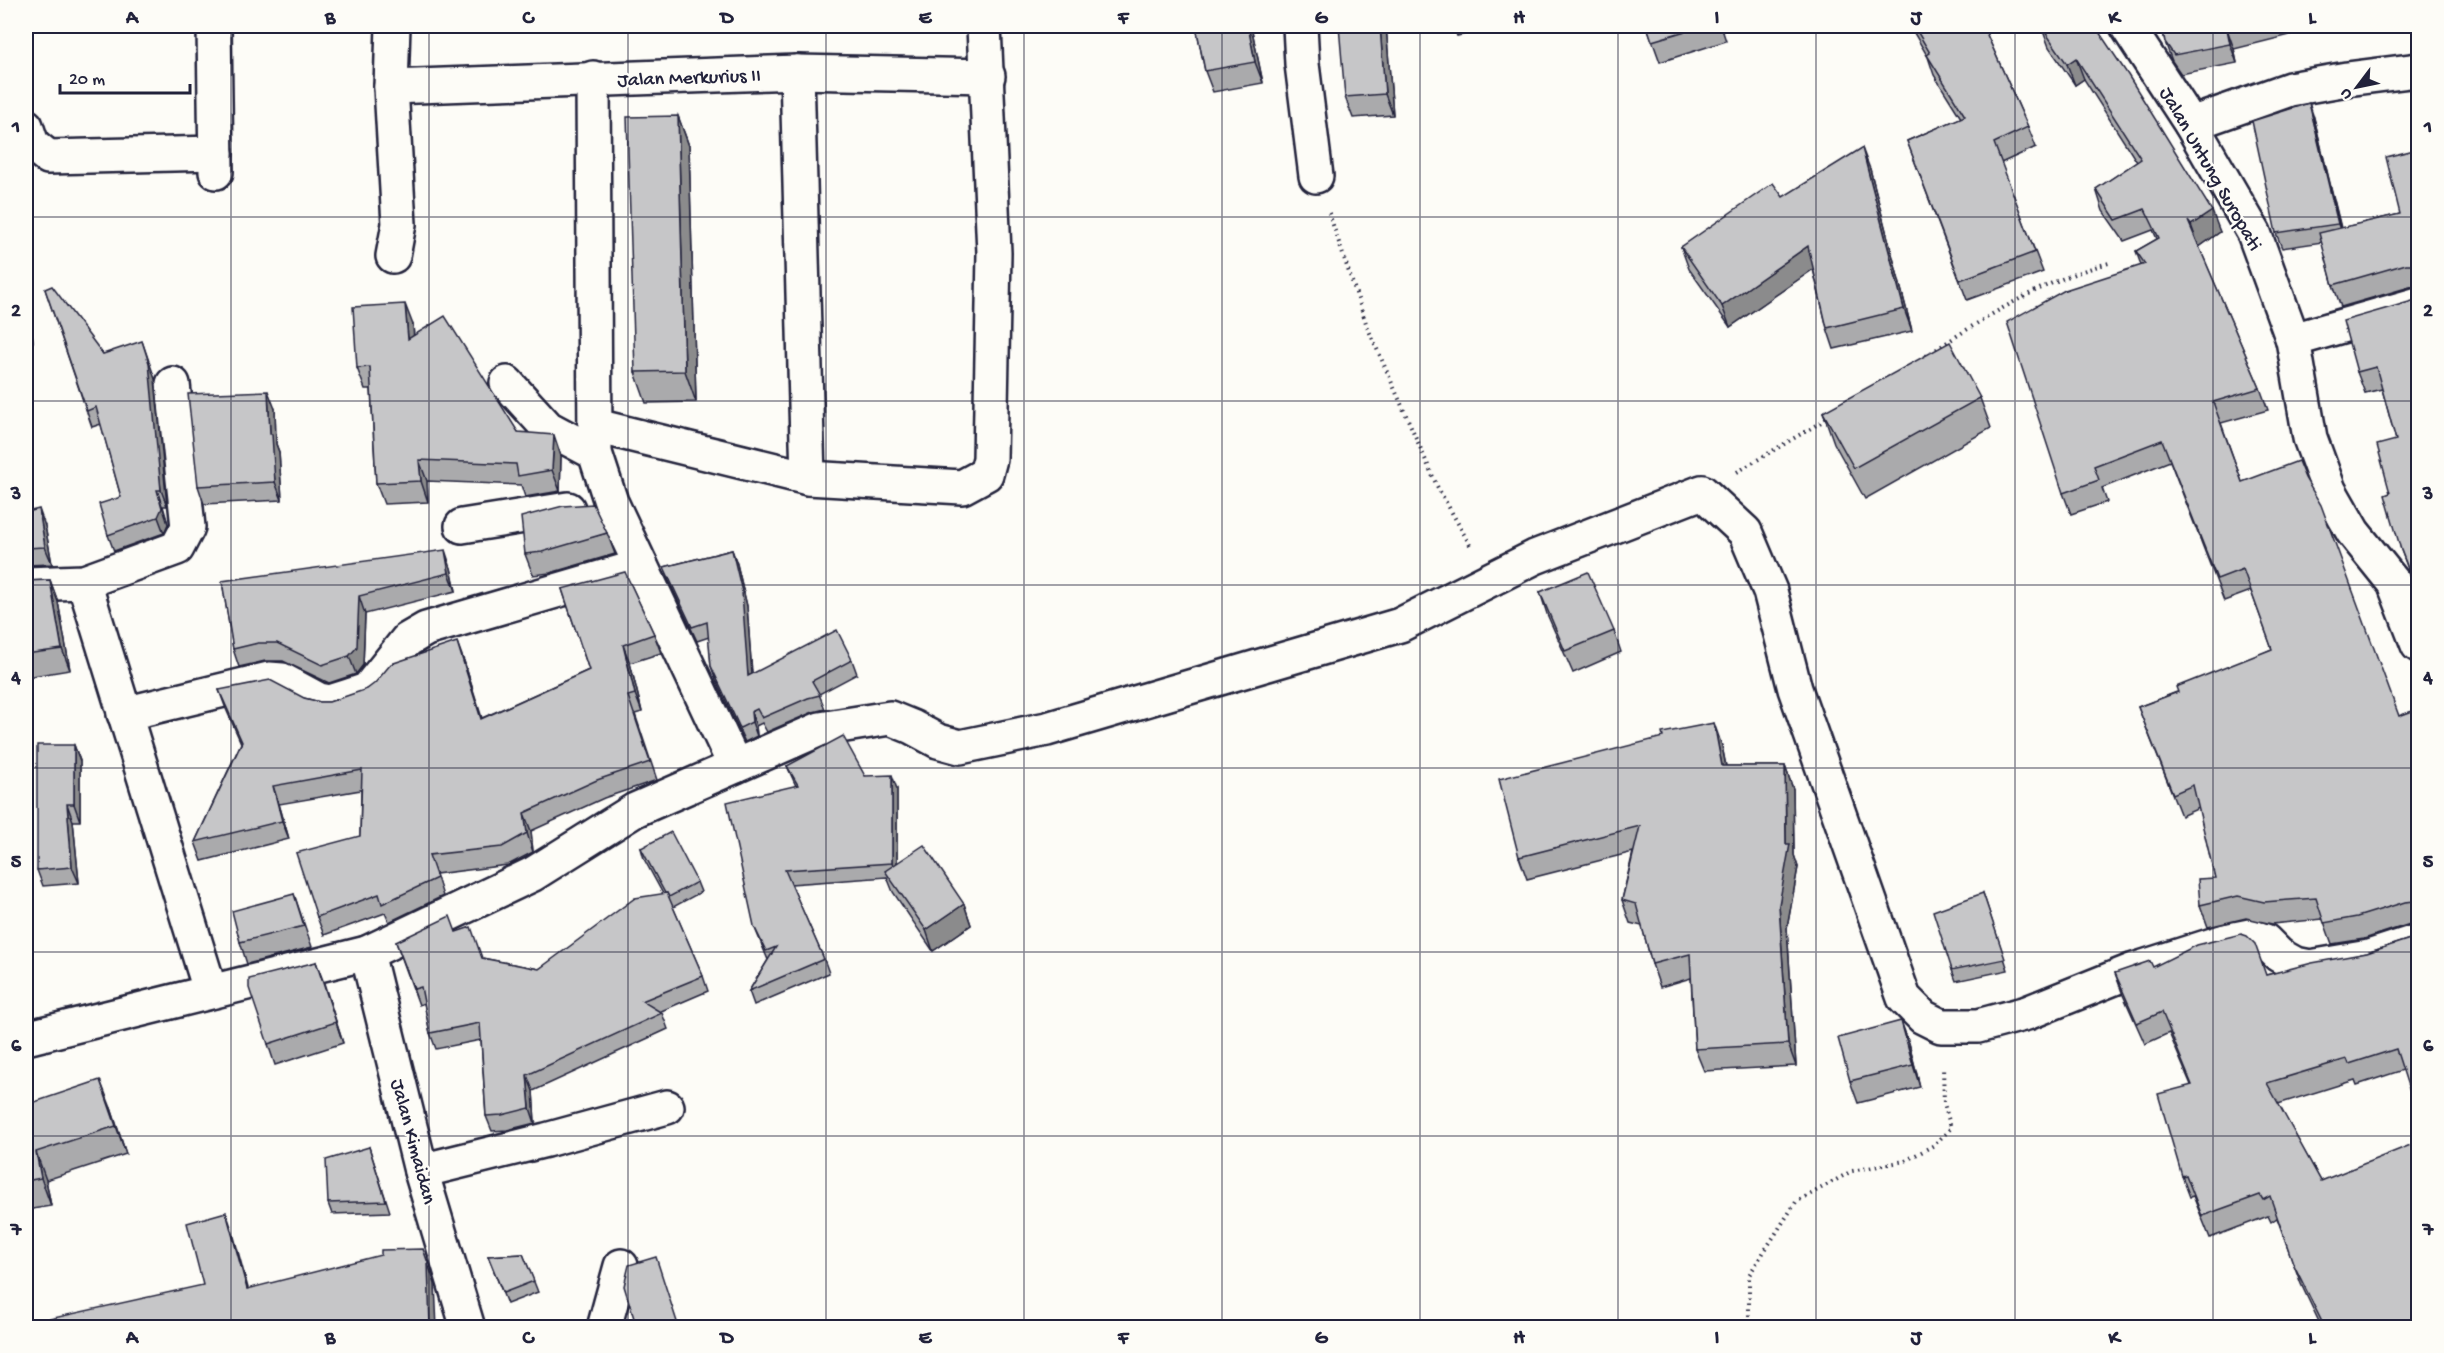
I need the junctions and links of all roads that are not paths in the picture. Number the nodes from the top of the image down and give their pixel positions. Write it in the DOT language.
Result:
graph roads {
  1 [pos="214,26"];
  2 [pos="393,26"];
  3 [pos="984,26"];
  4 [pos="1300,26"];
  5 [pos="2127,26"];
  6 [pos="2418,70"];
  7 [pos="797,72"];
  8 [pos="988,76"];
  9 [pos="593,78"];
  10 [pos="391,87"];
  11 [pos="2191,124"];
  12 [pos="26,126"];
  13 [pos="1316,176"];
  14 [pos="393,256"];
  15 [pos="2418,304"];
  16 [pos="2293,339"];
  17 [pos="507,383"];
  18 [pos="173,384"];
  19 [pos="596,440"];
  20 [pos="808,478"];
  21 [pos="611,502"];
  22 [pos="462,526"];
  23 [pos="641,566"];
  24 [pos="84,582"];
  25 [pos="26,584"];
  26 [pos="2418,645"];
  27 [pos="124,714"];
  28 [pos="735,766"];
  29 [pos="2418,941"];
  30 [pos="367,953"];
  31 [pos="210,990"];
  32 [pos="26,1038"];
  33 [pos="667,1107"];
  34 [pos="421,1171"];
  35 [pos="621,1266"];
  36 [pos="468,1328"];
  37 [pos="604,1328"];
  1 -- 12 [label="street"];
  2 -- 10 [label="street"];
  3 -- 8 [label="street"];
  4 -- 13 [label="street"];
  5 -- 11 [label="street, Jalan Untung Suropati"];
  6 -- 11 [label="street"];
  7 -- 8 [label="street, Jalan Merkurius II"];
  7 -- 9 [label="street, Jalan Merkurius II"];
  7 -- 20 [label="street"];
  8 -- 20 [label="street"];
  9 -- 10 [label="street, Jalan Merkurius II"];
  9 -- 19 [label="street"];
  10 -- 14 [label="street"];
  11 -- 16 [label="street, Jalan Untung Suropati"];
  15 -- 16 [label="street"];
  16 -- 26 [label="street, Jalan Untung Suropati"];
  17 -- 19 [label="street"];
  18 -- 24 [label="street"];
  19 -- 20 [label="street"];
  19 -- 21 [label="street"];
  21 -- 22 [label="street"];
  21 -- 23 [label="street"];
  23 -- 27 [label="street"];
  23 -- 28 [label="street"];
  24 -- 25 [label="street"];
  24 -- 27 [label="street"];
  27 -- 31 [label="street"];
  28 -- 29 [label="street"];
  28 -- 30 [label="street"];
  30 -- 31 [label="street"];
  30 -- 34 [label="street, Jalan Kimaidan"];
  31 -- 32 [label="street"];
  33 -- 34 [label="street"];
  34 -- 36 [label="street, Jalan Kimaidan"];
  35 -- 37 [label="street"];
}
